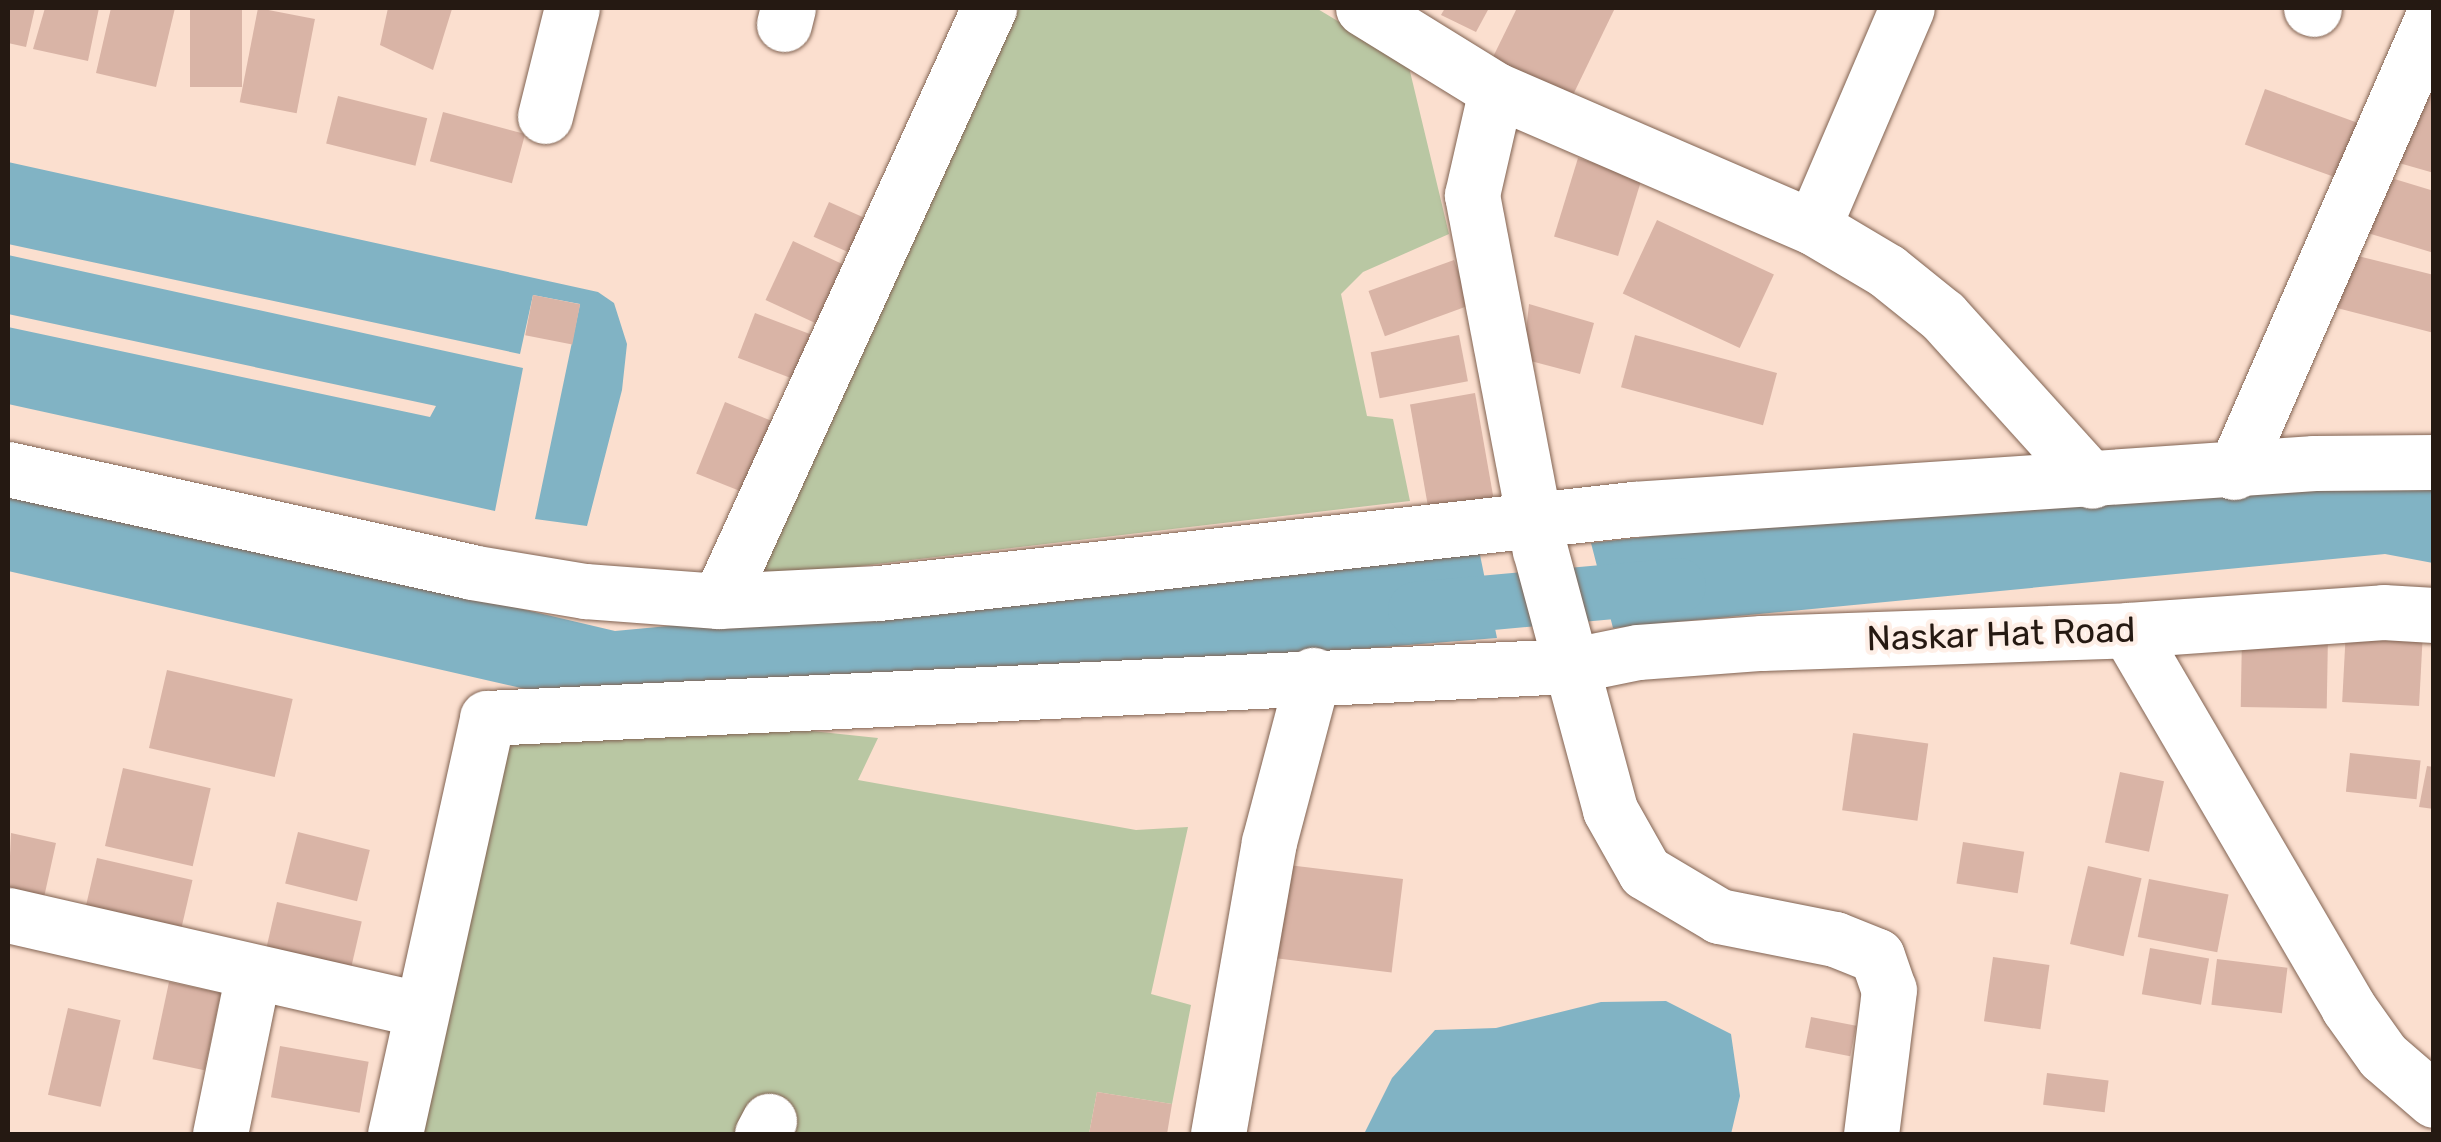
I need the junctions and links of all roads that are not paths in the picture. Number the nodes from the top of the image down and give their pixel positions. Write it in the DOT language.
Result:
graph roads {
  1 [pos="572,8"];
  2 [pos="989,8"];
  3 [pos="1363,8"];
  4 [pos="1907,8"];
  5 [pos="2434,14"];
  6 [pos="1496,90"];
  7 [pos="545,116"];
  8 [pos="1813,227"];
  9 [pos="2434,462"];
  10 [pos="8,468"];
  11 [pos="2234,472"];
  12 [pos="2092,481"];
  13 [pos="1538,535"];
  14 [pos="720,600"];
  15 [pos="2434,615"];
  16 [pos="2128,630"];
  17 [pos="1565,650"];
  18 [pos="1313,675"];
  19 [pos="8,915"];
  20 [pos="253,973"];
  21 [pos="420,1009"];
  22 [pos="2434,1100"];
  23 [pos="220,1134"];
  24 [pos="395,1134"];
  25 [pos="1218,1134"];
  26 [pos="1871,1134"];
  1 -- 7 [label="street"];
  2 -- 14 [label="street"];
  3 -- 6 [label="street"];
  4 -- 8 [label="street"];
  5 -- 11 [label="street"];
  6 -- 8 [label="street"];
  6 -- 13 [label="street"];
  8 -- 12 [label="street"];
  9 -- 11 [label="street"];
  10 -- 14 [label="street"];
  11 -- 12 [label="street"];
  12 -- 13 [label="street"];
  13 -- 14 [label="street"];
  13 -- 17 [label="street"];
  15 -- 16 [label="street, Naskar Hat Road"];
  16 -- 17 [label="street, Naskar Hat Road"];
  16 -- 22 [label="street"];
  17 -- 18 [label="street, Naskar Hat Road"];
  17 -- 26 [label="street"];
  18 -- 21 [label="street, Naskar Hat Road"];
  18 -- 25 [label="street"];
  19 -- 20 [label="street"];
  20 -- 21 [label="street"];
  20 -- 23 [label="street"];
  21 -- 24 [label="street"];
}
